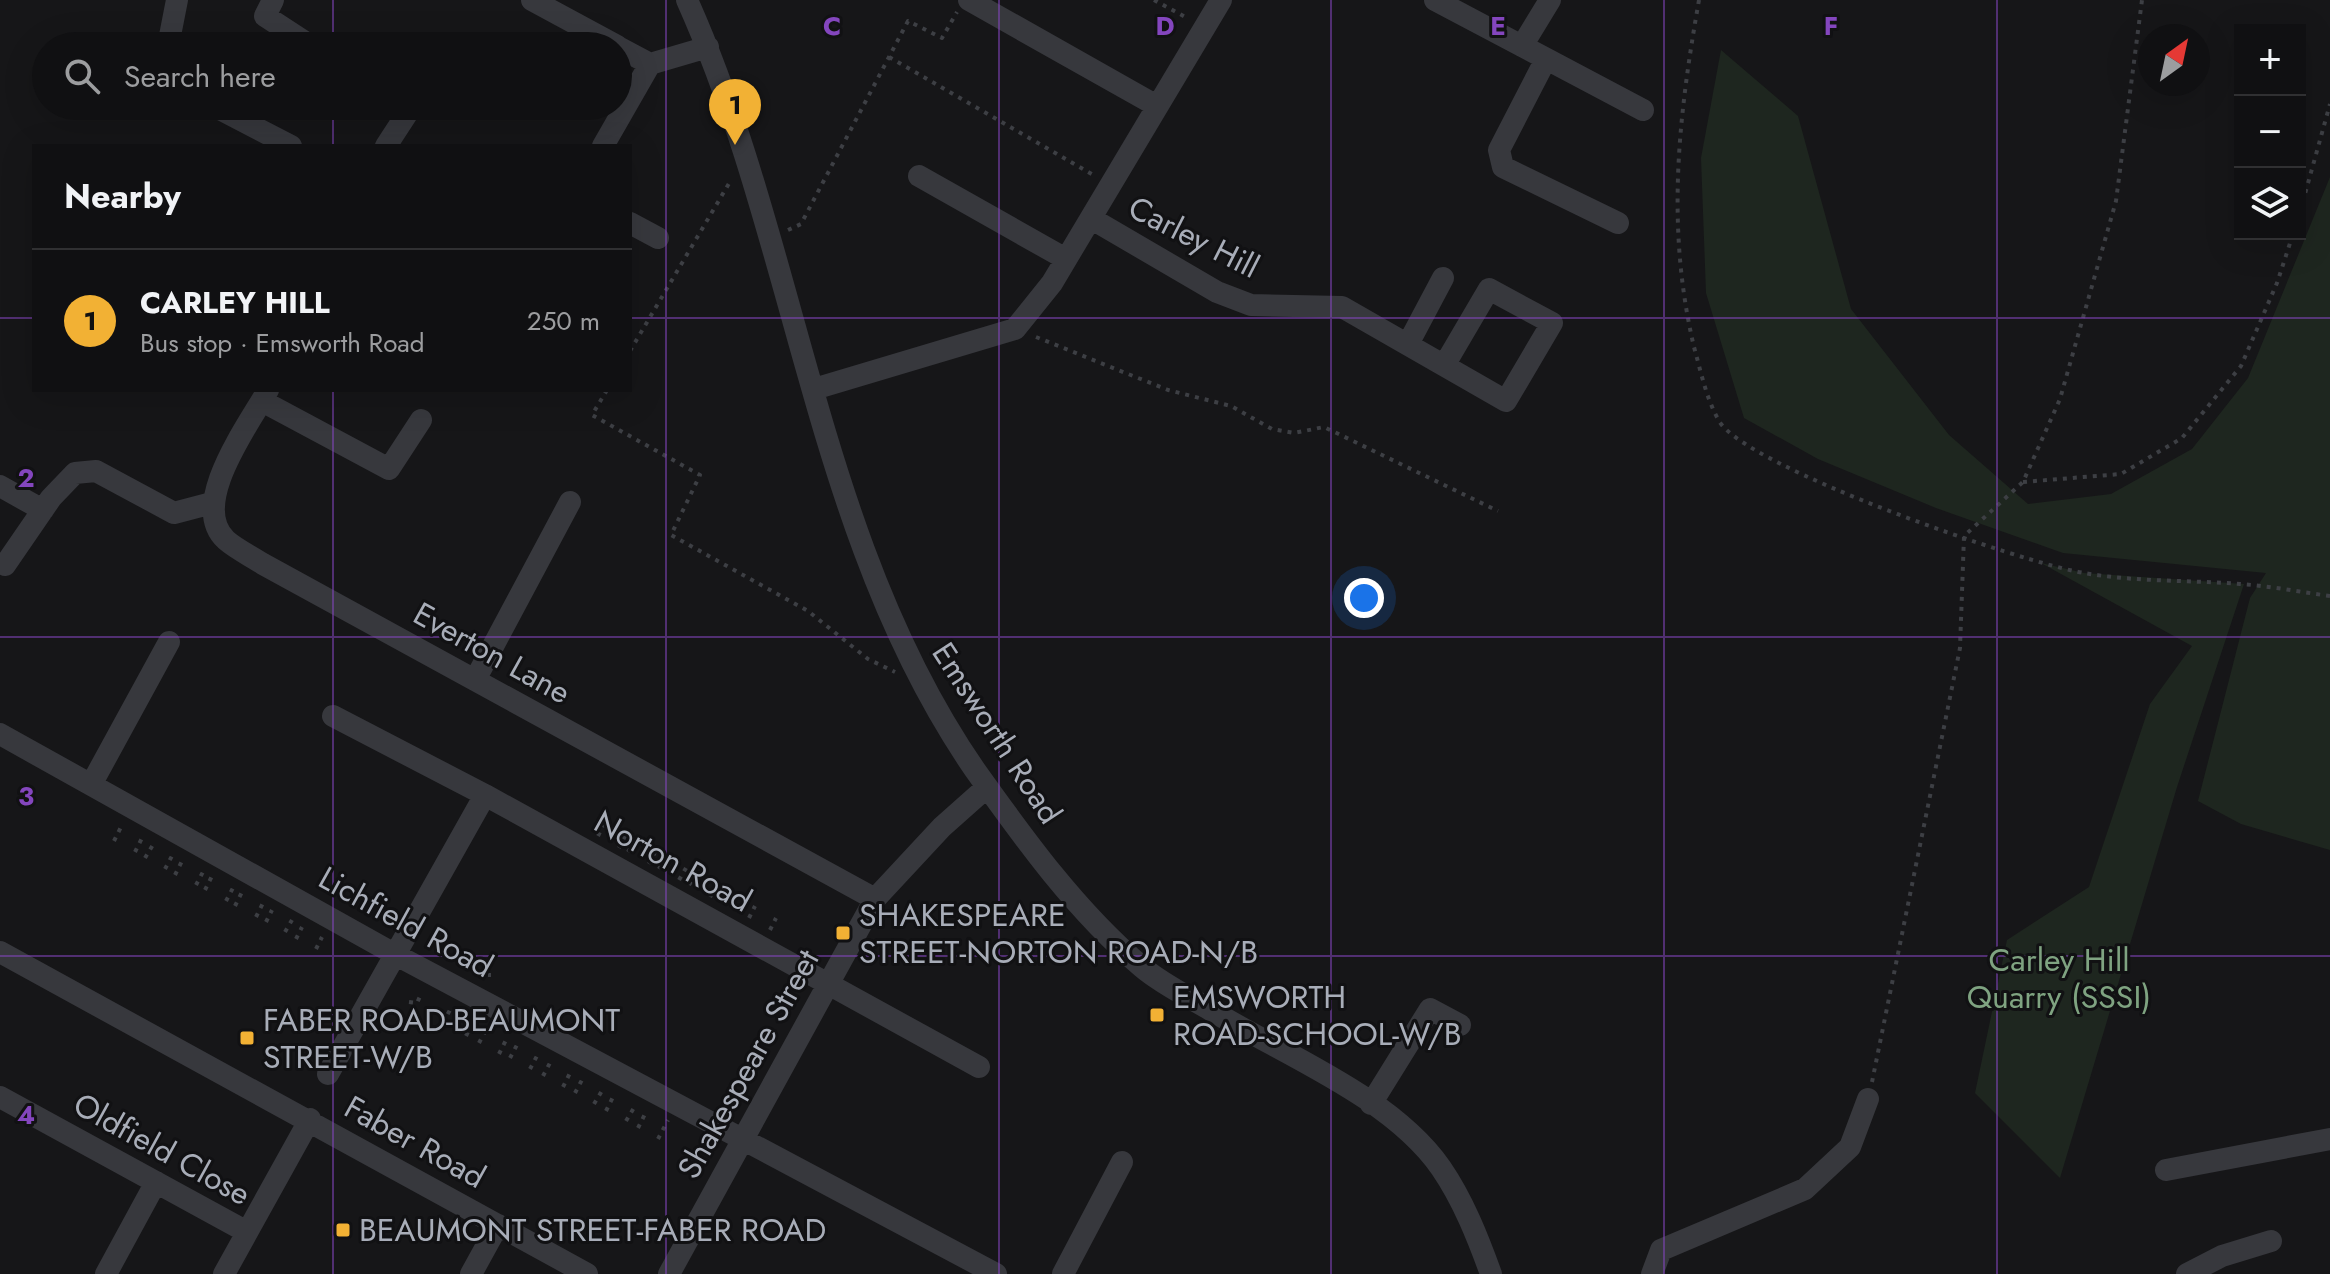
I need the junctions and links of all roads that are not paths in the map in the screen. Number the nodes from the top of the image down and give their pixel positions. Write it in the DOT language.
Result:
graph roads {
  1 [pos="177,0"];
  2 [pos="273,0"];
  3 [pos="532,0"];
  4 [pos="687,0"];
  5 [pos="967,0"];
  6 [pos="1221,0"];
  7 [pos="1435,0"];
  8 [pos="1550,0"];
  9 [pos="171,32"];
  10 [pos="290,32"];
  11 [pos="591,32"];
  12 [pos="1522,46"];
  13 [pos="708,47"];
  14 [pos="632,54"];
  15 [pos="1546,59"];
  16 [pos="650,64"];
  17 [pos="632,95"];
  18 [pos="1157,106"];
  19 [pos="1643,110"];
  20 [pos="241,120"];
  21 [pos="403,120"];
  22 [pos="618,120"];
  23 [pos="287,144"];
  24 [pos="387,144"];
  25 [pos="604,144"];
  26 [pos="919,176"];
  27 [pos="1092,219"];
  28 [pos="1618,223"];
  29 [pos="632,224"];
  30 [pos="658,238"];
  31 [pos="1066,259"];
  32 [pos="1443,278"];
  33 [pos="1408,344"];
  34 [pos="1445,364"];
  35 [pos="814,389"];
  36 [pos="265,395"];
  37 [pos="421,420"];
  38 [pos="0,486"];
  39 [pos="570,502"];
  40 [pos="212,503"];
  41 [pos="43,510"];
  42 [pos="5,565"];
  43 [pos="169,642"];
  44 [pos="475,680"];
  45 [pos="333,716"];
  46 [pos="0,734"];
  47 [pos="92,783"];
  48 [pos="987,787"];
  49 [pos="485,795"];
  50 [pos="875,899"];
  51 [pos="0,952"];
  52 [pos="395,954"];
  53 [pos="829,983"];
  54 [pos="1460,1025"];
  55 [pos="979,1067"];
  56 [pos="328,1074"];
  57 [pos="1868,1099"];
  58 [pos="1,1101"];
  59 [pos="1371,1104"];
  60 [pos="310,1119"];
  61 [pos="2330,1139"];
  62 [pos="742,1141"];
  63 [pos="1122,1162"];
  64 [pos="2166,1170"];
  65 [pos="156,1182"];
  66 [pos="498,1225"];
  67 [pos="247,1232"];
  68 [pos="2271,1241"];
  69 [pos="106,1274"];
  70 [pos="224,1274"];
  71 [pos="471,1274"];
  72 [pos="587,1274"];
  73 [pos="669,1274"];
  74 [pos="996,1274"];
  75 [pos="1063,1274"];
  76 [pos="1491,1274"];
  77 [pos="1652,1274"];
  78 [pos="2187,1274"];
  1 -- 9 [label="street"];
  2 -- 10 [label="street"];
  3 -- 11 [label="street"];
  4 -- 13 [label="street, Emsworth Road"];
  5 -- 18 [label="street"];
  6 -- 18 [label="street"];
  7 -- 12 [label="street"];
  8 -- 12 [label="street"];
  12 -- 15 [label="street"];
  13 -- 16 [label="street"];
  13 -- 35 [label="street, Emsworth Road"];
  14 -- 16 [label="street"];
  15 -- 19 [label="street"];
  15 -- 28 [label="street"];
  16 -- 17 [label="street"];
  18 -- 27 [label="street"];
  20 -- 23 [label="street"];
  21 -- 24 [label="street"];
  22 -- 25 [label="street"];
  26 -- 31 [label="street"];
  27 -- 31 [label="street"];
  27 -- 33 [label="street, Carley Hill"];
  29 -- 30 [label="street"];
  31 -- 35 [label="street"];
  32 -- 33 [label="street"];
  33 -- 34 [label="street, Carley Hill"];
  34 -- 34 [label="street, Carley Hill"];
  35 -- 48 [label="street, Emsworth Road"];
  36 -- 37 [label="street"];
  36 -- 40 [label="street"];
  38 -- 41 [label="street"];
  39 -- 44 [label="street"];
  40 -- 41 [label="street"];
  40 -- 44 [label="street, Everton Lane"];
  41 -- 42 [label="street"];
  43 -- 47 [label="street"];
  44 -- 50 [label="street, Everton Lane"];
  45 -- 49 [label="street, Norton Road"];
  46 -- 47 [label="street, Lichfield Road"];
  47 -- 52 [label="street, Lichfield Road"];
  48 -- 50 [label="street, Shakespeare Street"];
  48 -- 59 [label="street, Emsworth Road"];
  49 -- 52 [label="street"];
  49 -- 53 [label="street, Norton Road"];
  50 -- 53 [label="street, Shakespeare Street"];
  51 -- 60 [label="street, Faber Road"];
  52 -- 56 [label="street"];
  52 -- 62 [label="street, Lichfield Road"];
  53 -- 55 [label="street, Norton Road"];
  53 -- 62 [label="street, Shakespeare Street"];
  54 -- 59 [label="street"];
  57 -- 77 [label="street"];
  58 -- 65 [label="street, Oldfield Close"];
  59 -- 76 [label="street, Emsworth Road"];
  60 -- 66 [label="street, Faber Road"];
  60 -- 67 [label="street"];
  61 -- 64 [label="street"];
  62 -- 73 [label="street, Shakespeare Street"];
  62 -- 74 [label="street, Lichfield Road"];
  63 -- 75 [label="street"];
  65 -- 67 [label="street, Oldfield Close"];
  65 -- 69 [label="street"];
  66 -- 71 [label="street"];
  66 -- 72 [label="street, Faber Road"];
  67 -- 70 [label="street"];
  68 -- 78 [label="street"];
}
